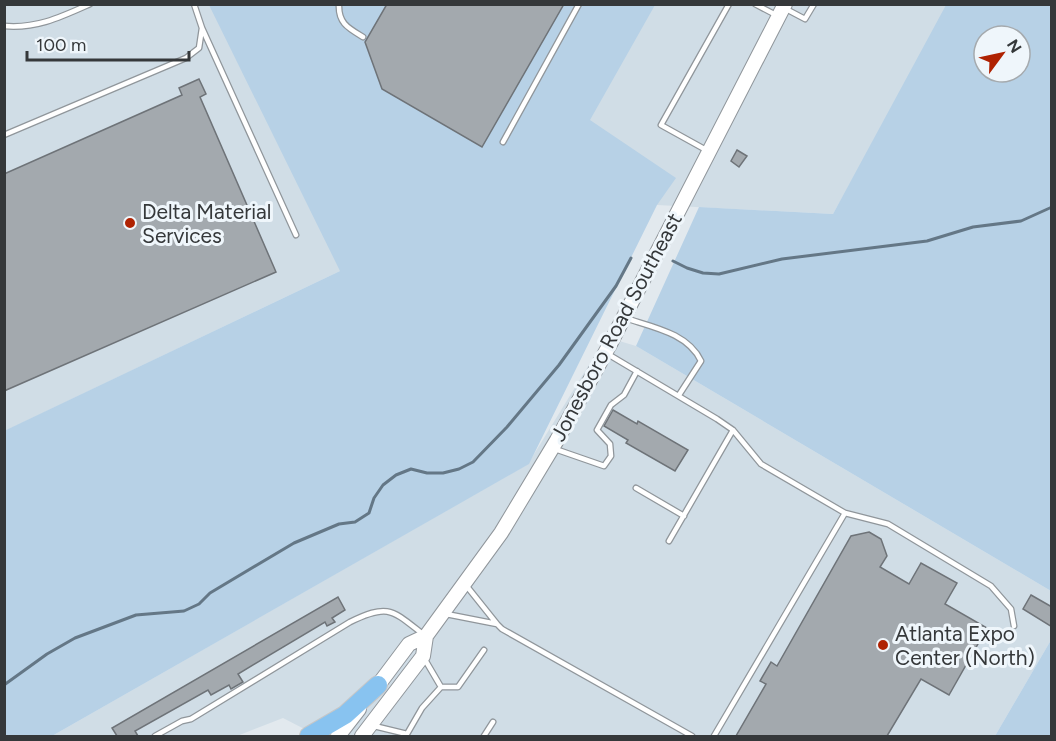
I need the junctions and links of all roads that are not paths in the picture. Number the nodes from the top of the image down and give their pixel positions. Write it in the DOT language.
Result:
graph roads {
  1 [pos="90,4"];
  2 [pos="194,4"];
  3 [pos="339,4"];
  4 [pos="579,4"];
  5 [pos="729,4"];
  6 [pos="755,4"];
  7 [pos="814,4"];
  8 [pos="782,10"];
  9 [pos="4,26"];
  10 [pos="202,28"];
  11 [pos="363,37"];
  12 [pos="5,134"];
  13 [pos="503,142"];
  14 [pos="708,151"];
  15 [pos="296,236"];
  16 [pos="623,317"];
  17 [pos="604,352"];
  18 [pos="637,371"];
  19 [pos="679,395"];
  20 [pos="733,430"];
  21 [pos="553,448"];
  22 [pos="636,488"];
  23 [pos="845,513"];
  24 [pos="684,516"];
  25 [pos="669,541"];
  26 [pos="465,584"];
  27 [pos="443,614"];
  28 [pos="497,624"];
  29 [pos="1014,626"];
  30 [pos="426,636"];
  31 [pos="484,650"];
  32 [pos="423,656"];
  33 [pos="378,684"];
  34 [pos="441,687"];
  35 [pos="493,722"];
  36 [pos="366,731"];
  37 [pos="406,735"];
  38 [pos="155,736"];
  39 [pos="309,736"];
  40 [pos="338,736"];
  41 [pos="484,736"];
  42 [pos="692,736"];
  43 [pos="714,736"];
  1 -- 9 [label="lane"];
  2 -- 10 [label="lane"];
  3 -- 11 [label="lane"];
  4 -- 13 [label="lane"];
  5 -- 14 [label="lane"];
  6 -- 8 [label="lane"];
  7 -- 8 [label="lane"];
  8 -- 14 [label="main road, Jonesboro Road Southeast"];
  10 -- 12 [label="lane"];
  10 -- 15 [label="lane"];
  14 -- 16 [label="main road, Jonesboro Road Southeast"];
  16 -- 17 [label="main road, Jonesboro Road Southeast"];
  16 -- 19 [label="lane"];
  17 -- 18 [label="lane"];
  17 -- 21 [label="main road, Jonesboro Road Southeast"];
  18 -- 19 [label="lane"];
  18 -- 21 [label="lane"];
  19 -- 20 [label="lane"];
  20 -- 23 [label="lane"];
  20 -- 24 [label="lane"];
  21 -- 26 [label="main road, Jonesboro Road Southeast"];
  22 -- 24 [label="lane"];
  23 -- 29 [label="lane"];
  23 -- 43 [label="lane"];
  24 -- 25 [label="lane"];
  26 -- 27 [label="main road, Jonesboro Road Southeast"];
  26 -- 28 [label="lane"];
  27 -- 28 [label="lane"];
  27 -- 30 [label="main road, Jonesboro Road Southeast"];
  28 -- 42 [label="lane"];
  30 -- 32 [label="main road, Jonesboro Road Southeast"];
  30 -- 33 [label="main road, Jonesboro Road Southeast"];
  30 -- 38 [label="lane"];
  31 -- 34 [label="lane"];
  32 -- 34 [label="lane"];
  32 -- 36 [label="main road, Jonesboro Road Southeast"];
  33 -- 39 [label="highway"];
  33 -- 40 [label="main road, Jonesboro Road Southeast"];
  34 -- 37 [label="lane"];
  35 -- 41 [label="lane"];
  36 -- 37 [label="lane"];
}
